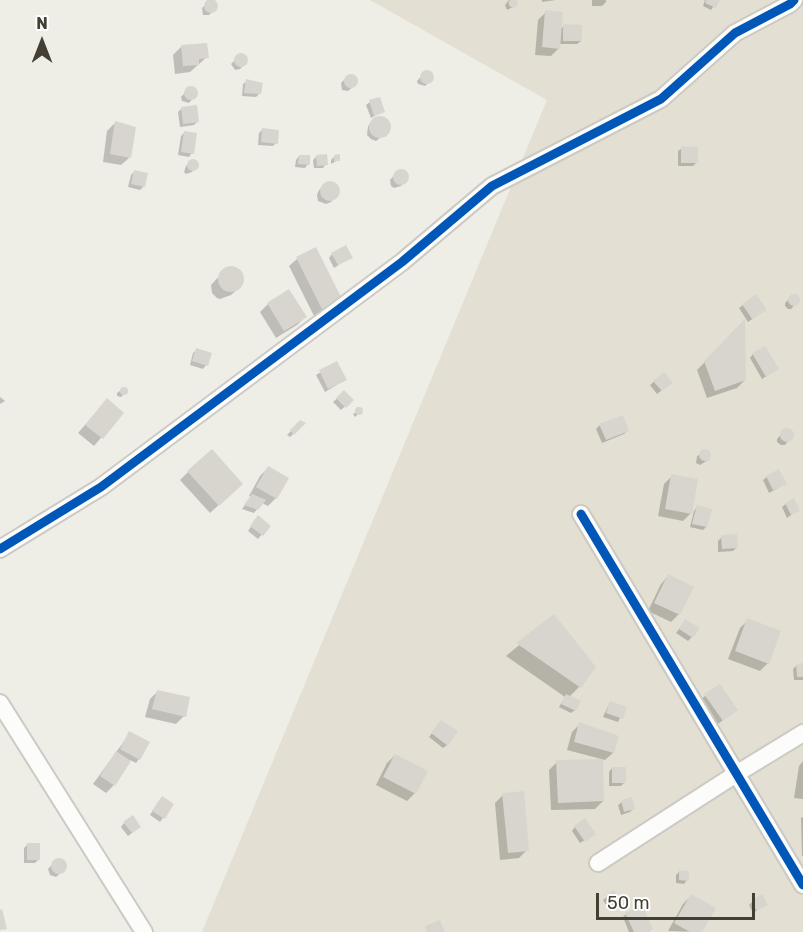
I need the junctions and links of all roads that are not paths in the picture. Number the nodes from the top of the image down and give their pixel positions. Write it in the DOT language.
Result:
graph roads {
  1 [pos="794,0"];
  2 [pos="580,514"];
  3 [pos="0,549"];
  4 [pos="0,703"];
  5 [pos="803,733"];
  6 [pos="736,774"];
  7 [pos="598,863"];
  8 [pos="803,885"];
  9 [pos="144,932"];
  1 -- 3 [label="street"];
  2 -- 6 [label="street"];
  4 -- 9 [label="street"];
  5 -- 6 [label="street"];
  6 -- 7 [label="street"];
  6 -- 8 [label="street"];
}
